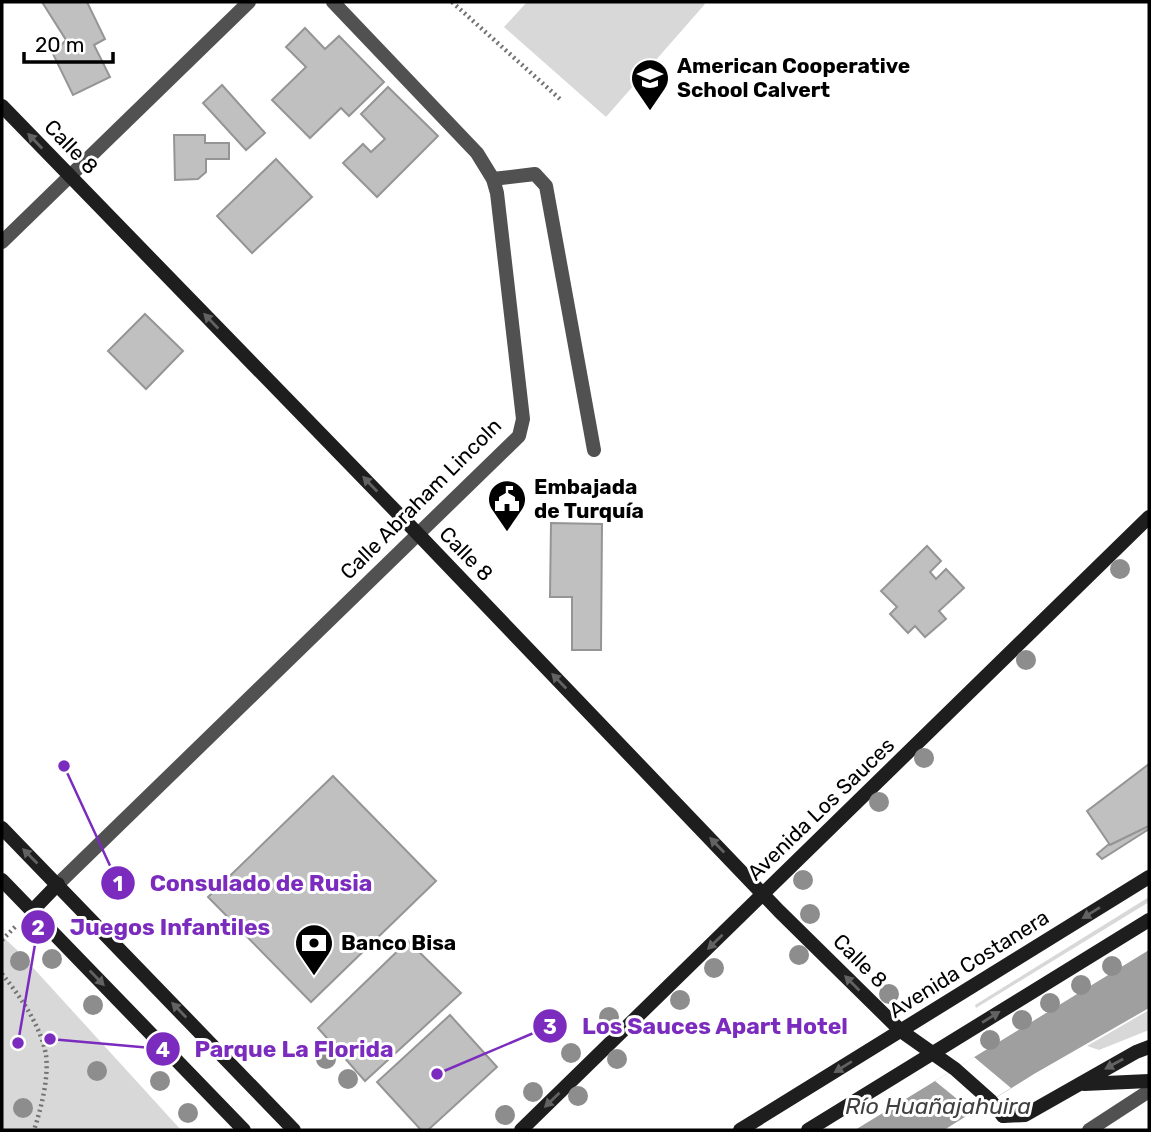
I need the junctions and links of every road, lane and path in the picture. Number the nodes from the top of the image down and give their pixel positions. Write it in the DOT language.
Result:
graph roads {
  1 [pos="249,2"];
  2 [pos="333,2"];
  3 [pos="452,2"];
  4 [pos="560,99"];
  5 [pos="2,106"];
  6 [pos="69,176"];
  7 [pos="493,179"];
  8 [pos="2,242"];
  9 [pos="594,450"];
  10 [pos="1149,517"];
  11 [pos="417,533"];
  12 [pos="2,828"];
  13 [pos="1149,877"];
  14 [pos="2,880"];
  15 [pos="58,884"];
  16 [pos="764,894"];
  17 [pos="32,911"];
  18 [pos="1149,920"];
  19 [pos="2,974"];
  20 [pos="901,1031"];
  21 [pos="1149,1047"];
  22 [pos="933,1054"];
  23 [pos="1149,1082"];
  24 [pos="1081,1084"];
  25 [pos="1149,1091"];
  26 [pos="1001,1123"];
  27 [pos="34,1130"];
  28 [pos="244,1130"];
  29 [pos="294,1130"];
  30 [pos="521,1130"];
  31 [pos="740,1130"];
  32 [pos="808,1130"];
  33 [pos="1089,1130"];
  1 -- 6 [label="street"];
  2 -- 7 [label="street, Calle Abraham Lincoln"];
  3 -- 4 [label="path"];
  6 -- 5 [label="main road, Calle 8, one-way"];
  6 -- 8 [label="street"];
  11 -- 6 [label="main road, Calle 8, one-way"];
  7 -- 9 [label="street"];
  7 -- 11 [label="street, Calle Abraham Lincoln"];
  10 -- 16 [label="main road, Avenida Los Sauces"];
  11 -- 15 [label="street, Calle Abraham Lincoln"];
  16 -- 11 [label="main road, Calle 8, one-way"];
  15 -- 12 [label="main road, one-way"];
  13 -- 20 [label="main road, Avenida Costanera, one-way"];
  14 -- 17 [label="main road"];
  15 -- 17 [label="main road"];
  29 -- 15 [label="main road, one-way"];
  20 -- 16 [label="main road, Calle 8, one-way"];
  16 -- 30 [label="main road, Avenida Los Sauces, one-way"];
  17 -- 28 [label="main road, one-way"];
  22 -- 18 [label="main road, one-way"];
  19 -- 27 [label="path"];
  20 -- 22 [label="main road, Calle 8"];
  20 -- 31 [label="main road, Avenida Costanera, one-way"];
  21 -- 24 [label="main road, one-way"];
  22 -- 26 [label="main road, Calle 8"];
  22 -- 32 [label="main road"];
  23 -- 24 [label="main road"];
  24 -- 26 [label="main road"];
  25 -- 33 [label="street"];
}
